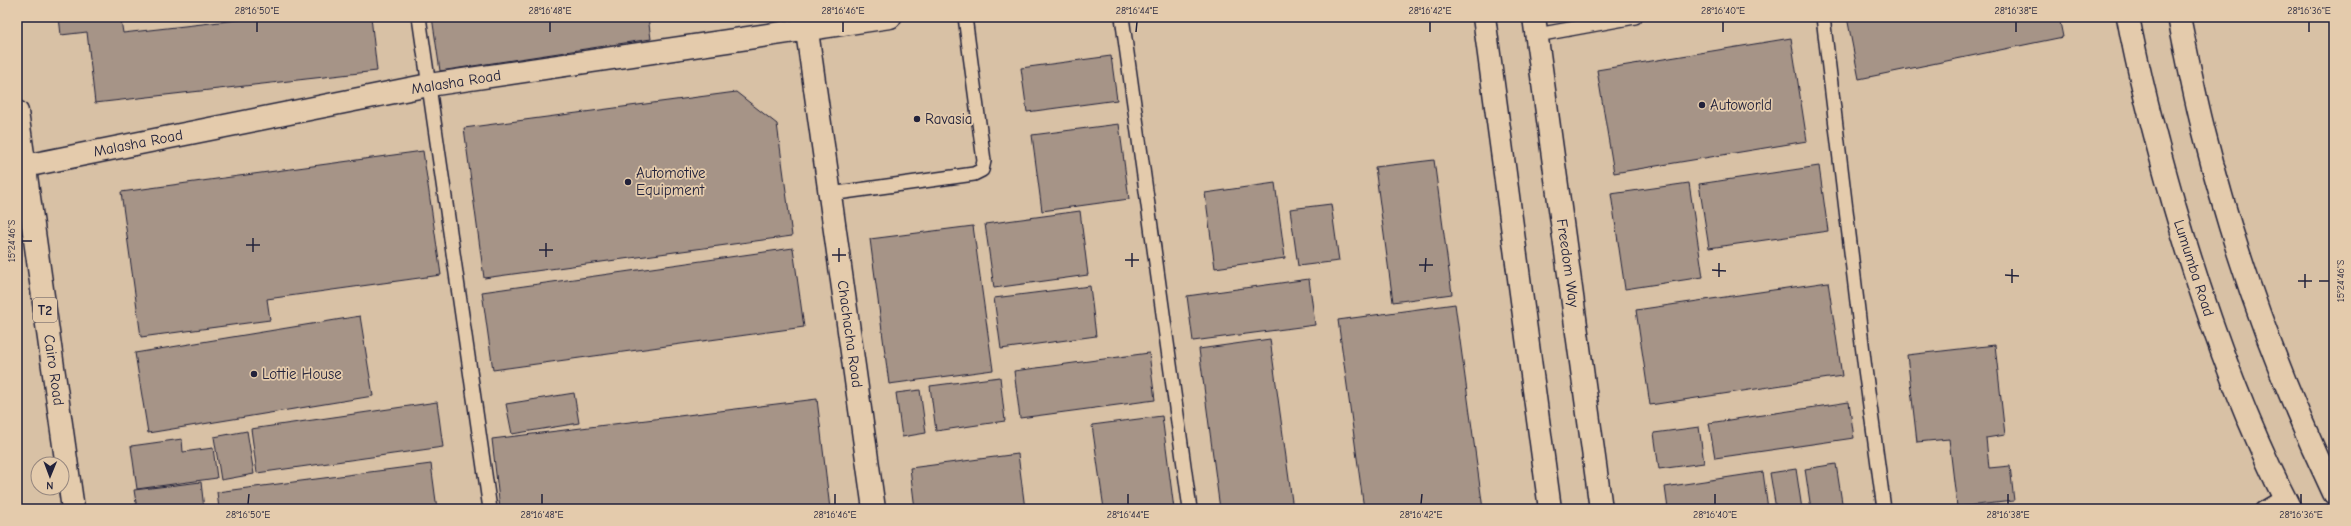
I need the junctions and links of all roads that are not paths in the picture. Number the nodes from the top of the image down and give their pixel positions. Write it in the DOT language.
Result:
graph roads {
  1 [pos="419,17"];
  2 [pos="890,17"];
  3 [pos="964,17"];
  4 [pos="1122,17"];
  5 [pos="1484,17"];
  6 [pos="1635,17"];
  7 [pos="1823,17"];
  8 [pos="2128,17"];
  9 [pos="2179,17"];
  10 [pos="806,23"];
  11 [pos="1536,26"];
  12 [pos="429,85"];
  13 [pos="17,112"];
  14 [pos="25,166"];
  15 [pos="830,194"];
  16 [pos="2334,493"];
  17 [pos="2287,502"];
  18 [pos="73,509"];
  19 [pos="490,509"];
  20 [pos="874,509"];
  21 [pos="1190,509"];
  22 [pos="1550,509"];
  23 [pos="1601,509"];
  24 [pos="1884,509"];
  25 [pos="2262,509"];
  1 -- 12 [label="lane"];
  2 -- 10 [label="main road, Malasha Road"];
  3 -- 15 [label="lane"];
  4 -- 21 [label="lane"];
  5 -- 22 [label="main road"];
  6 -- 11 [label="lane"];
  7 -- 24 [label="lane"];
  8 -- 17 [label="main road, Lumumba Road"];
  9 -- 16 [label="main road"];
  10 -- 12 [label="main road, Malasha Road"];
  10 -- 15 [label="main road, Chachacha Road"];
  11 -- 23 [label="main road, Freedom Way"];
  12 -- 14 [label="main road, Malasha Road"];
  12 -- 19 [label="lane"];
  13 -- 14 [label="main road, Cairo Road / T2"];
  14 -- 18 [label="main road, Cairo Road / T2"];
  15 -- 20 [label="main road, Chachacha Road"];
  17 -- 25 [label="lane"];
}
